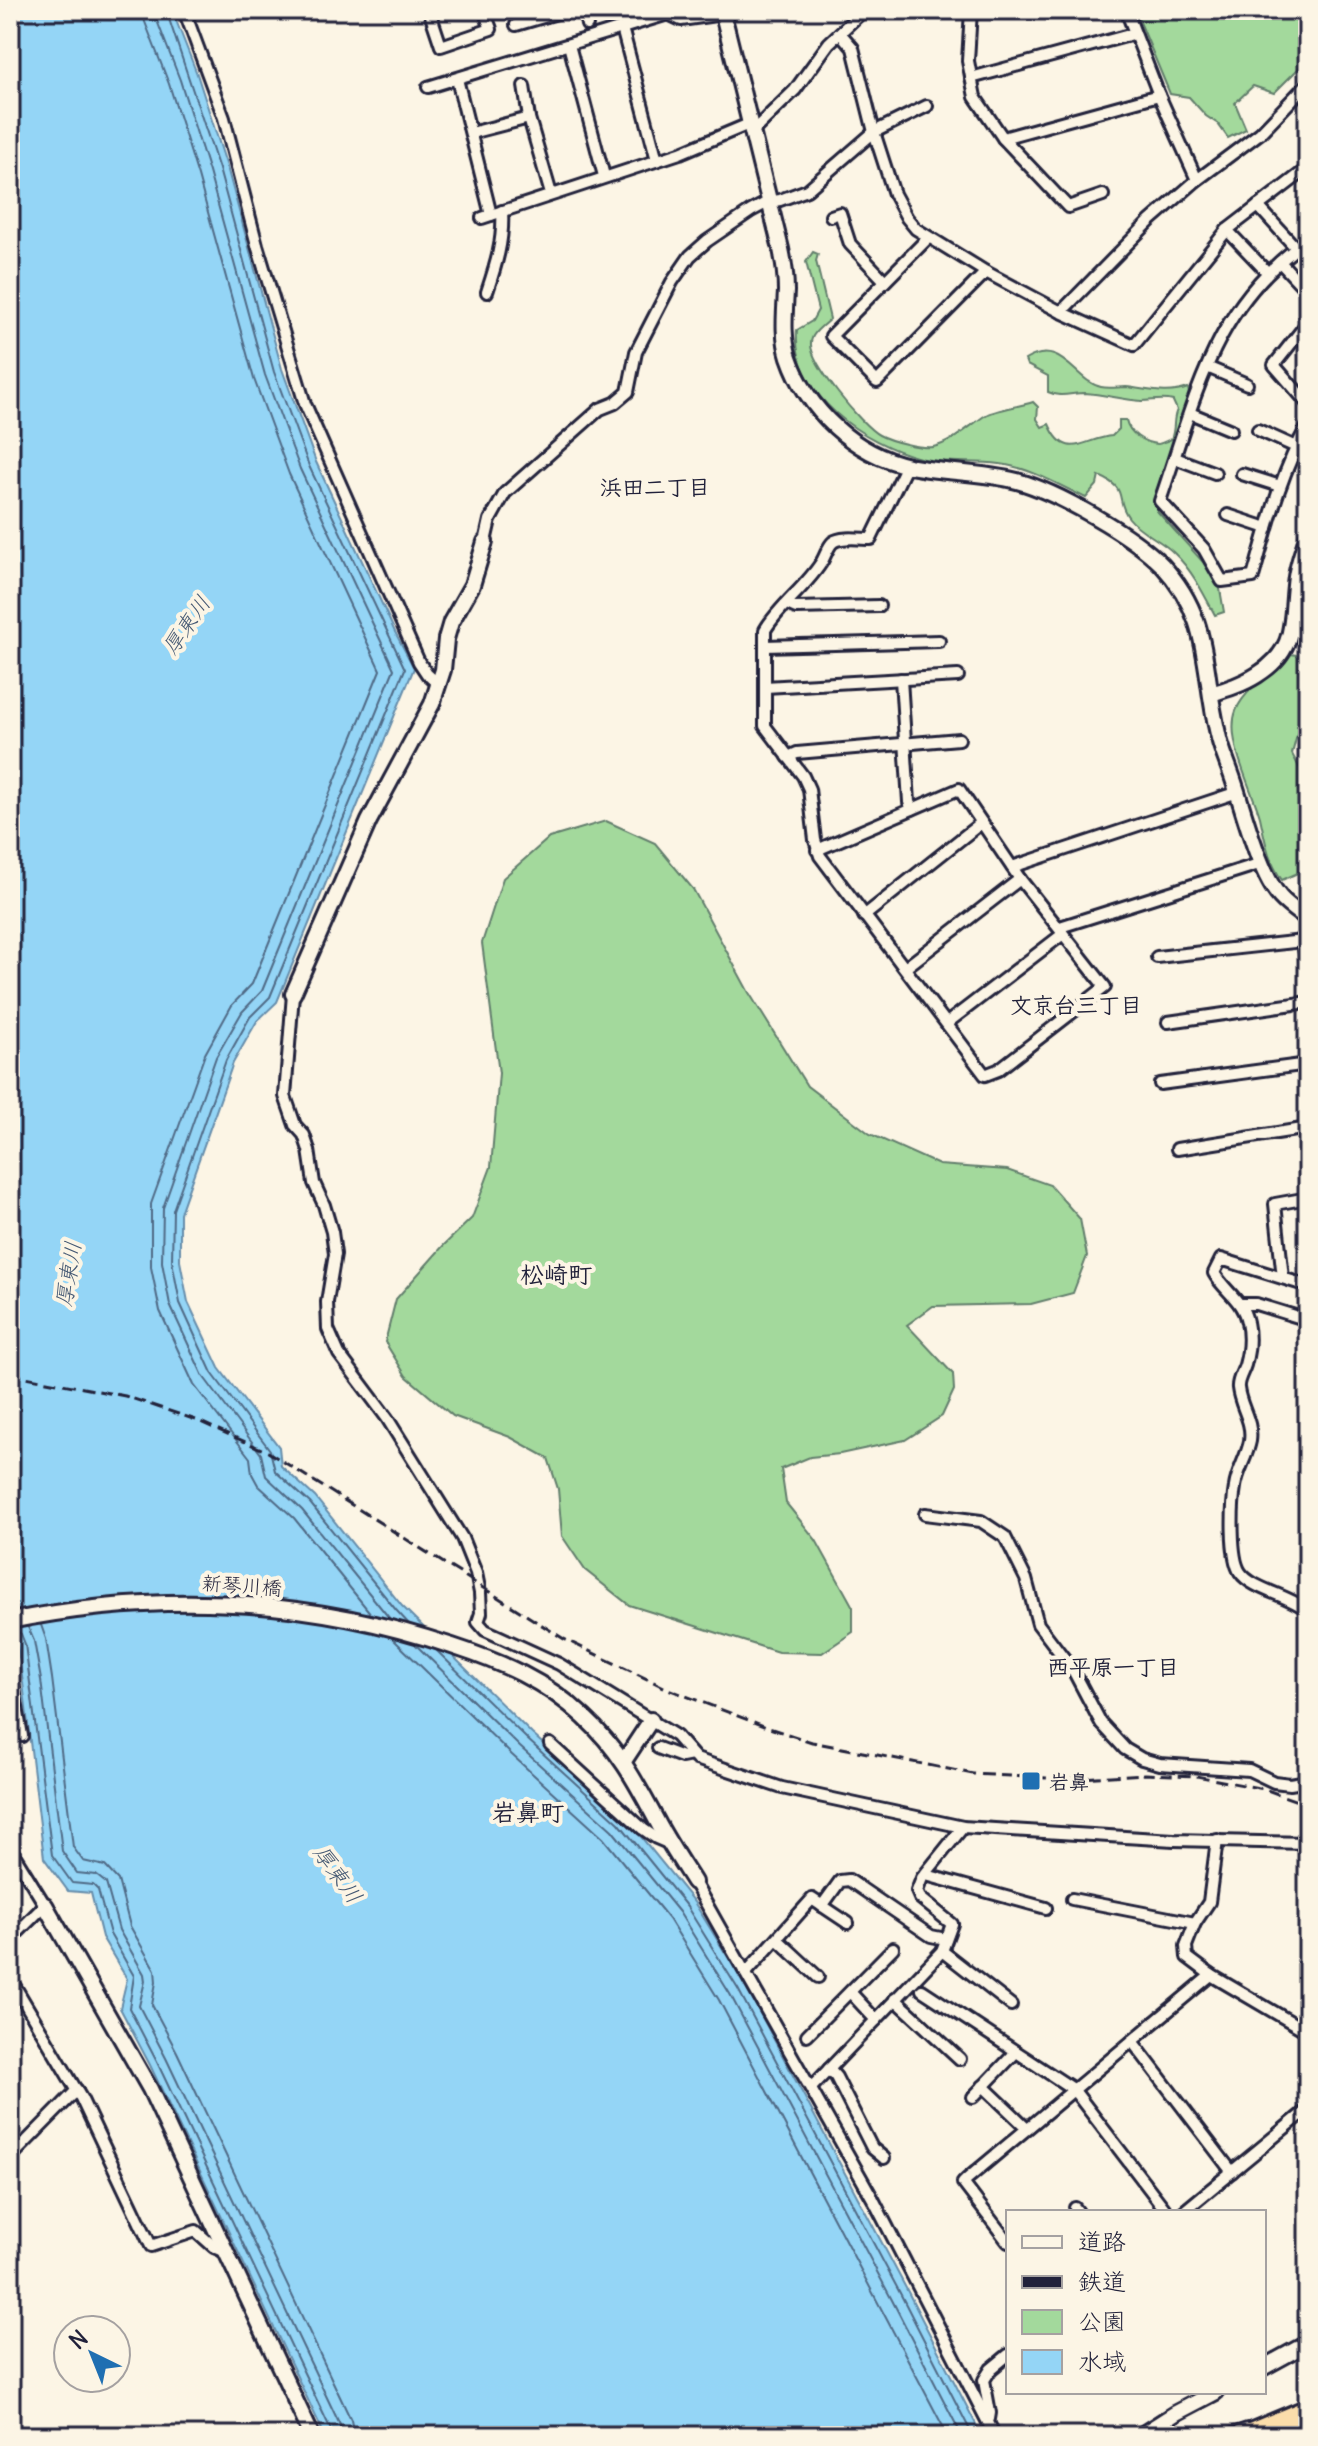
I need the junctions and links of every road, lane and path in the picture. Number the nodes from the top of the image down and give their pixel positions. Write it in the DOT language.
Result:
graph roads {
  1 [pos="184,10"];
  2 [pos="429,10"];
  3 [pos="484,10"];
  4 [pos="567,10"];
  5 [pos="584,10"];
  6 [pos="864,10"];
  7 [pos="986,10"];
  8 [pos="1126,10"];
  9 [pos="722,12"];
  10 [pos="971,12"];
  11 [pos="547,13"];
  12 [pos="516,25"];
  13 [pos="587,25"];
  14 [pos="622,28"];
  15 [pos="840,33"];
  16 [pos="1133,34"];
  17 [pos="569,45"];
  18 [pos="971,78"];
  19 [pos="457,79"];
  20 [pos="1308,83"];
  21 [pos="524,86"];
  22 [pos="428,87"];
  23 [pos="1159,95"];
  24 [pos="927,106"];
  25 [pos="529,118"];
  26 [pos="750,128"];
  27 [pos="874,132"];
  28 [pos="471,133"];
  29 [pos="1003,138"];
  30 [pos="657,160"];
  31 [pos="1308,168"];
  32 [pos="604,176"];
  33 [pos="1197,180"];
  34 [pos="551,194"];
  35 [pos="1103,195"];
  36 [pos="768,202"];
  37 [pos="1258,206"];
  38 [pos="492,215"];
  39 [pos="831,216"];
  40 [pos="1227,230"];
  41 [pos="928,238"];
  42 [pos="1308,240"];
  43 [pos="1296,248"];
  44 [pos="1280,262"];
  45 [pos="986,272"];
  46 [pos="1267,272"];
  47 [pos="885,281"];
  48 [pos="487,292"];
  49 [pos="1308,292"];
  50 [pos="1061,312"];
  51 [pos="1308,322"];
  52 [pos="1207,367"];
  53 [pos="1247,384"];
  54 [pos="1308,404"];
  55 [pos="1190,413"];
  56 [pos="1308,425"];
  57 [pos="1231,430"];
  58 [pos="1258,430"];
  59 [pos="1296,447"];
  60 [pos="1175,458"];
  61 [pos="907,465"];
  62 [pos="1215,473"];
  63 [pos="1242,474"];
  64 [pos="1280,486"];
  65 [pos="1228,515"];
  66 [pos="1267,528"];
  67 [pos="1308,535"];
  68 [pos="485,542"];
  69 [pos="787,604"];
  70 [pos="879,606"];
  71 [pos="939,641"];
  72 [pos="765,646"];
  73 [pos="958,676"];
  74 [pos="901,679"];
  75 [pos="439,685"];
  76 [pos="765,687"];
  77 [pos="1211,694"];
  78 [pos="959,739"];
  79 [pos="905,744"];
  80 [pos="788,757"];
  81 [pos="1238,792"];
  82 [pos="912,809"];
  83 [pos="981,823"];
  84 [pos="817,850"];
  85 [pos="1262,863"];
  86 [pos="1012,867"];
  87 [pos="1020,879"];
  88 [pos="864,916"];
  89 [pos="1308,920"];
  90 [pos="1061,930"];
  91 [pos="1303,941"];
  92 [pos="1157,957"];
  93 [pos="905,968"];
  94 [pos="1308,973"];
  95 [pos="293,994"];
  96 [pos="1308,1002"];
  97 [pos="1168,1022"];
  98 [pos="947,1023"];
  99 [pos="1308,1064"];
  100 [pos="1160,1084"];
  101 [pos="1308,1128"];
  102 [pos="1177,1149"];
  103 [pos="1308,1198"];
  104 [pos="1283,1278"];
  105 [pos="1308,1286"];
  106 [pos="1241,1304"];
  107 [pos="1308,1320"];
  108 [pos="925,1514"];
  109 [pos="1308,1611"];
  110 [pos="10,1621"];
  111 [pos="10,1666"];
  112 [pos="651,1720"];
  113 [pos="22,1736"];
  114 [pos="550,1744"];
  115 [pos="658,1748"];
  116 [pos="692,1755"];
  117 [pos="624,1761"];
  118 [pos="1308,1781"];
  119 [pos="1290,1784"];
  120 [pos="1308,1793"];
  121 [pos="963,1827"];
  122 [pos="1217,1840"];
  123 [pos="1308,1843"];
  124 [pos="670,1844"];
  125 [pos="10,1848"];
  126 [pos="926,1875"];
  127 [pos="694,1882"];
  128 [pos="1072,1899"];
  129 [pos="45,1905"];
  130 [pos="822,1906"];
  131 [pos="1046,1908"];
  132 [pos="848,1923"];
  133 [pos="1195,1923"];
  134 [pos="777,1939"];
  135 [pos="946,1939"];
  136 [pos="10,1940"];
  137 [pos="893,1948"];
  138 [pos="942,1951"];
  139 [pos="746,1973"];
  140 [pos="1211,1975"];
  141 [pos="818,1977"];
  142 [pos="10,1978"];
  143 [pos="922,1990"];
  144 [pos="850,1992"];
  145 [pos="895,1999"];
  146 [pos="1011,2005"];
  147 [pos="876,2020"];
  148 [pos="1308,2032"];
  149 [pos="807,2035"];
  150 [pos="1132,2041"];
  151 [pos="1016,2052"];
  152 [pos="960,2059"];
  153 [pos="829,2069"];
  154 [pos="983,2086"];
  155 [pos="811,2088"];
  156 [pos="1073,2089"];
  157 [pos="77,2090"];
  158 [pos="973,2097"];
  159 [pos="1308,2109"];
  160 [pos="1027,2128"];
  161 [pos="10,2155"];
  162 [pos="884,2158"];
  163 [pos="1232,2172"];
  164 [pos="1165,2210"];
  165 [pos="1185,2210"];
  166 [pos="1006,2239"];
  167 [pos="226,2252"];
  168 [pos="1308,2343"];
  169 [pos="1006,2357"];
  170 [pos="1266,2366"];
  171 [pos="1212,2394"];
  172 [pos="1308,2409"];
  173 [pos="988,2421"];
  174 [pos="1308,2422"];
  175 [pos="1278,2428"];
  176 [pos="312,2436"];
  177 [pos="995,2436"];
  178 [pos="1140,2436"];
  179 [pos="1226,2436"];
  180 [pos="1243,2436"];
  1 -- 75 [label="street"];
  2 -- 3 [label="street"];
  4 -- 11 [label="street"];
  5 -- 13 [label="street"];
  6 -- 15 [label="street"];
  7 -- 10 [label="street"];
  8 -- 16 [label="street"];
  9 -- 14 [label="street"];
  9 -- 26 [label="street"];
  10 -- 18 [label="street"];
  11 -- 12 [label="street"];
  14 -- 17 [label="street"];
  14 -- 30 [label="street"];
  15 -- 26 [label="street"];
  15 -- 27 [label="street"];
  16 -- 18 [label="street"];
  16 -- 23 [label="street"];
  17 -- 19 [label="street"];
  17 -- 32 [label="street"];
  18 -- 29 [label="street"];
  19 -- 22 [label="street"];
  19 -- 28 [label="street"];
  20 -- 33 [label="street"];
  21 -- 25 [label="street"];
  23 -- 29 [label="street"];
  23 -- 33 [label="street"];
  24 -- 27 [label="street"];
  25 -- 28 [label="street"];
  25 -- 34 [label="street"];
  26 -- 30 [label="street"];
  26 -- 36 [label="street"];
  27 -- 36 [label="street"];
  27 -- 41 [label="street"];
  28 -- 38 [label="street"];
  29 -- 35 [label="street"];
  30 -- 32 [label="street"];
  31 -- 37 [label="street"];
  32 -- 34 [label="street"];
  33 -- 50 [label="street"];
  34 -- 38 [label="street"];
  36 -- 61 [label="street"];
  36 -- 68 [label="street"];
  37 -- 40 [label="street"];
  37 -- 43 [label="street"];
  38 -- 48 [label="street"];
  39 -- 47 [label="street"];
  40 -- 46 [label="street"];
  40 -- 50 [label="street"];
  41 -- 45 [label="street"];
  41 -- 47 [label="street"];
  42 -- 43 [label="street"];
  43 -- 44 [label="street"];
  44 -- 46 [label="street"];
  44 -- 49 [label="street"];
  45 -- 47 [label="street"];
  45 -- 50 [label="street"];
  46 -- 52 [label="street"];
  51 -- 54 [label="street"];
  52 -- 53 [label="street"];
  52 -- 55 [label="street"];
  55 -- 57 [label="street"];
  55 -- 60 [label="street"];
  56 -- 59 [label="street"];
  58 -- 59 [label="street"];
  59 -- 64 [label="street"];
  60 -- 62 [label="street"];
  60 -- 66 [label="street"];
  61 -- 69 [label="street"];
  61 -- 77 [label="street"];
  63 -- 64 [label="street"];
  64 -- 66 [label="street"];
  65 -- 66 [label="street"];
  67 -- 77 [label="street"];
  68 -- 75 [label="street"];
  69 -- 70 [label="street"];
  69 -- 72 [label="street"];
  71 -- 72 [label="street"];
  72 -- 76 [label="street"];
  73 -- 74 [label="street"];
  74 -- 76 [label="street"];
  74 -- 79 [label="street"];
  75 -- 95 [label="street"];
  76 -- 80 [label="street"];
  77 -- 81 [label="street"];
  78 -- 79 [label="street"];
  79 -- 80 [label="street"];
  79 -- 82 [label="street"];
  80 -- 84 [label="street"];
  81 -- 85 [label="street"];
  81 -- 86 [label="street"];
  82 -- 83 [label="street"];
  82 -- 84 [label="street"];
  83 -- 86 [label="street"];
  83 -- 88 [label="street"];
  84 -- 88 [label="street"];
  85 -- 89 [label="street"];
  85 -- 90 [label="street"];
  86 -- 87 [label="street"];
  87 -- 90 [label="street"];
  87 -- 93 [label="street"];
  88 -- 93 [label="street"];
  89 -- 91 [label="street"];
  90 -- 98 [label="street"];
  90 -- 98 [label="street"];
  91 -- 92 [label="street"];
  91 -- 94 [label="street"];
  93 -- 98 [label="street"];
  95 -- 112 [label="street"];
  96 -- 97 [label="street"];
  99 -- 100 [label="street"];
  101 -- 102 [label="street"];
  103 -- 104 [label="street"];
  104 -- 105 [label="street"];
  104 -- 106 [label="street"];
  106 -- 107 [label="street"];
  106 -- 109 [label="street"];
  108 -- 119 [label="street"];
  110 -- 117 [label="street, 新琴川橋"];
  111 -- 113 [label="street"];
  112 -- 116 [label="street"];
  112 -- 117 [label="street"];
  114 -- 124 [label="street"];
  115 -- 116 [label="street"];
  116 -- 121 [label="street"];
  117 -- 124 [label="street, 新琴川橋"];
  118 -- 119 [label="street"];
  119 -- 120 [label="street"];
  121 -- 122 [label="street"];
  121 -- 126 [label="street"];
  122 -- 123 [label="street"];
  122 -- 133 [label="street"];
  124 -- 127 [label="street, 新琴川橋"];
  125 -- 129 [label="street"];
  126 -- 131 [label="street"];
  126 -- 135 [label="street"];
  127 -- 139 [label="street"];
  128 -- 133 [label="street"];
  129 -- 136 [label="street"];
  129 -- 167 [label="street"];
  130 -- 132 [label="street"];
  130 -- 134 [label="street"];
  130 -- 135 [label="street"];
  133 -- 140 [label="street"];
  134 -- 139 [label="street"];
  134 -- 141 [label="street"];
  135 -- 138 [label="street"];
  137 -- 144 [label="street"];
  138 -- 145 [label="street"];
  138 -- 146 [label="street"];
  139 -- 155 [label="street"];
  140 -- 148 [label="street"];
  140 -- 150 [label="street"];
  142 -- 157 [label="street"];
  143 -- 151 [label="street"];
  144 -- 147 [label="street"];
  144 -- 149 [label="street"];
  145 -- 147 [label="street"];
  145 -- 152 [label="street"];
  147 -- 153 [label="street"];
  150 -- 156 [label="street"];
  150 -- 163 [label="street"];
  151 -- 154 [label="street"];
  151 -- 156 [label="street"];
  153 -- 155 [label="street"];
  153 -- 162 [label="street"];
  154 -- 158 [label="street"];
  154 -- 160 [label="street"];
  155 -- 173 [label="street"];
  156 -- 160 [label="street"];
  156 -- 164 [label="street"];
  157 -- 161 [label="street"];
  157 -- 167 [label="street"];
  159 -- 163 [label="street"];
  160 -- 166 [label="street"];
  163 -- 165 [label="street"];
  167 -- 176 [label="street"];
  168 -- 170 [label="street"];
  169 -- 173 [label="street"];
  171 -- 178 [label="street"];
  172 -- 175 [label="highway"];
  173 -- 177 [label="street"];
  174 -- 175 [label="highway"];
  175 -- 179 [label="street"];
  175 -- 180 [label="highway"];
}
